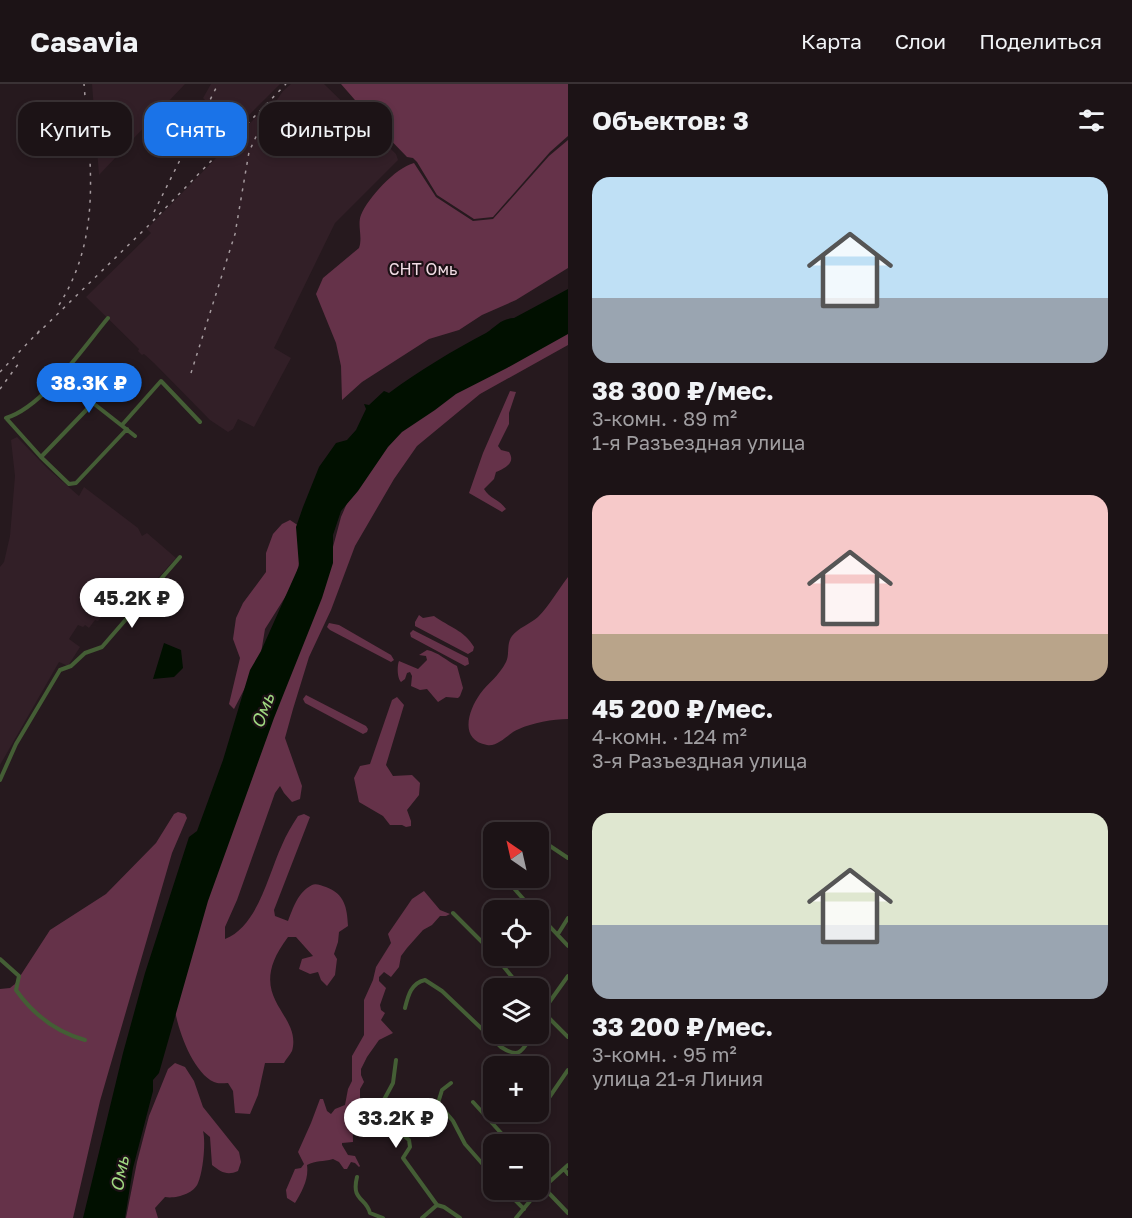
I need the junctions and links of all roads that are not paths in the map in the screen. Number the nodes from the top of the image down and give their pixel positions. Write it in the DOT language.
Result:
graph roads {
  1 [pos="108,318"];
  2 [pos="60,374"];
  3 [pos="93,404"];
  4 [pos="0,417"];
  5 [pos="6,418"];
  6 [pos="200,422"];
  7 [pos="125,427"];
  8 [pos="135,436"];
  9 [pos="41,457"];
  10 [pos="180,557"];
  11 [pos="0,780"];
  12 [pos="549,845"];
  13 [pos="568,858"];
  14 [pos="514,888"];
  15 [pos="524,900"];
  16 [pos="453,913"];
  17 [pos="568,918"];
  18 [pos="549,924"];
  19 [pos="558,933"];
  20 [pos="483,944"];
  21 [pos="568,946"];
  22 [pos="0,959"];
  23 [pos="503,966"];
  24 [pos="568,976"];
  25 [pos="513,978"];
  26 [pos="549,1003"];
  27 [pos="405,1008"];
  28 [pos="549,1018"];
  29 [pos="483,1031"];
  30 [pos="568,1037"];
  31 [pos="85,1040"];
  32 [pos="498,1044"];
  33 [pos="526,1044"];
  34 [pos="396,1060"];
  35 [pos="568,1070"];
  36 [pos="451,1083"];
  37 [pos="549,1098"];
  38 [pos="473,1101"];
  39 [pos="502,1134"];
  40 [pos="483,1164"];
  41 [pos="568,1165"];
  42 [pos="564,1169"];
  43 [pos="568,1174"];
  44 [pos="357,1176"];
  45 [pos="549,1182"];
  46 [pos="549,1196"];
  47 [pos="515,1200"];
  48 [pos="532,1200"];
  49 [pos="437,1205"];
  50 [pos="524,1209"];
  51 [pos="370,1213"];
  52 [pos="568,1214"];
  53 [pos="373,1218"];
  54 [pos="383,1218"];
  55 [pos="422,1218"];
  56 [pos="460,1218"];
  57 [pos="516,1218"];
  1 -- 2 [label="street"];
  2 -- 3 [label="street"];
  2 -- 5 [label="street"];
  3 -- 7 [label="street"];
  3 -- 9 [label="street"];
  4 -- 5 [label="street"];
  5 -- 9 [label="street"];
  6 -- 7 [label="street"];
  7 -- 8 [label="street"];
  7 -- 9 [label="street"];
  10 -- 11 [label="street"];
  12 -- 13 [label="street"];
  14 -- 15 [label="street"];
  16 -- 20 [label="street"];
  17 -- 19 [label="street"];
  18 -- 19 [label="street"];
  19 -- 21 [label="street"];
  22 -- 31 [label="street"];
  23 -- 25 [label="street"];
  24 -- 26 [label="street"];
  27 -- 29 [label="street"];
  28 -- 30 [label="street"];
  32 -- 33 [label="street"];
  34 -- 49 [label="street"];
  35 -- 37 [label="street"];
  36 -- 40 [label="street"];
  38 -- 39 [label="street"];
  41 -- 42 [label="street"];
  42 -- 43 [label="street"];
  42 -- 45 [label="street"];
  44 -- 51 [label="street"];
  46 -- 52 [label="street"];
  47 -- 50 [label="street"];
  48 -- 50 [label="street"];
  49 -- 55 [label="street"];
  49 -- 56 [label="street"];
  50 -- 57 [label="street"];
  51 -- 53 [label="street"];
  51 -- 54 [label="street"];
}
